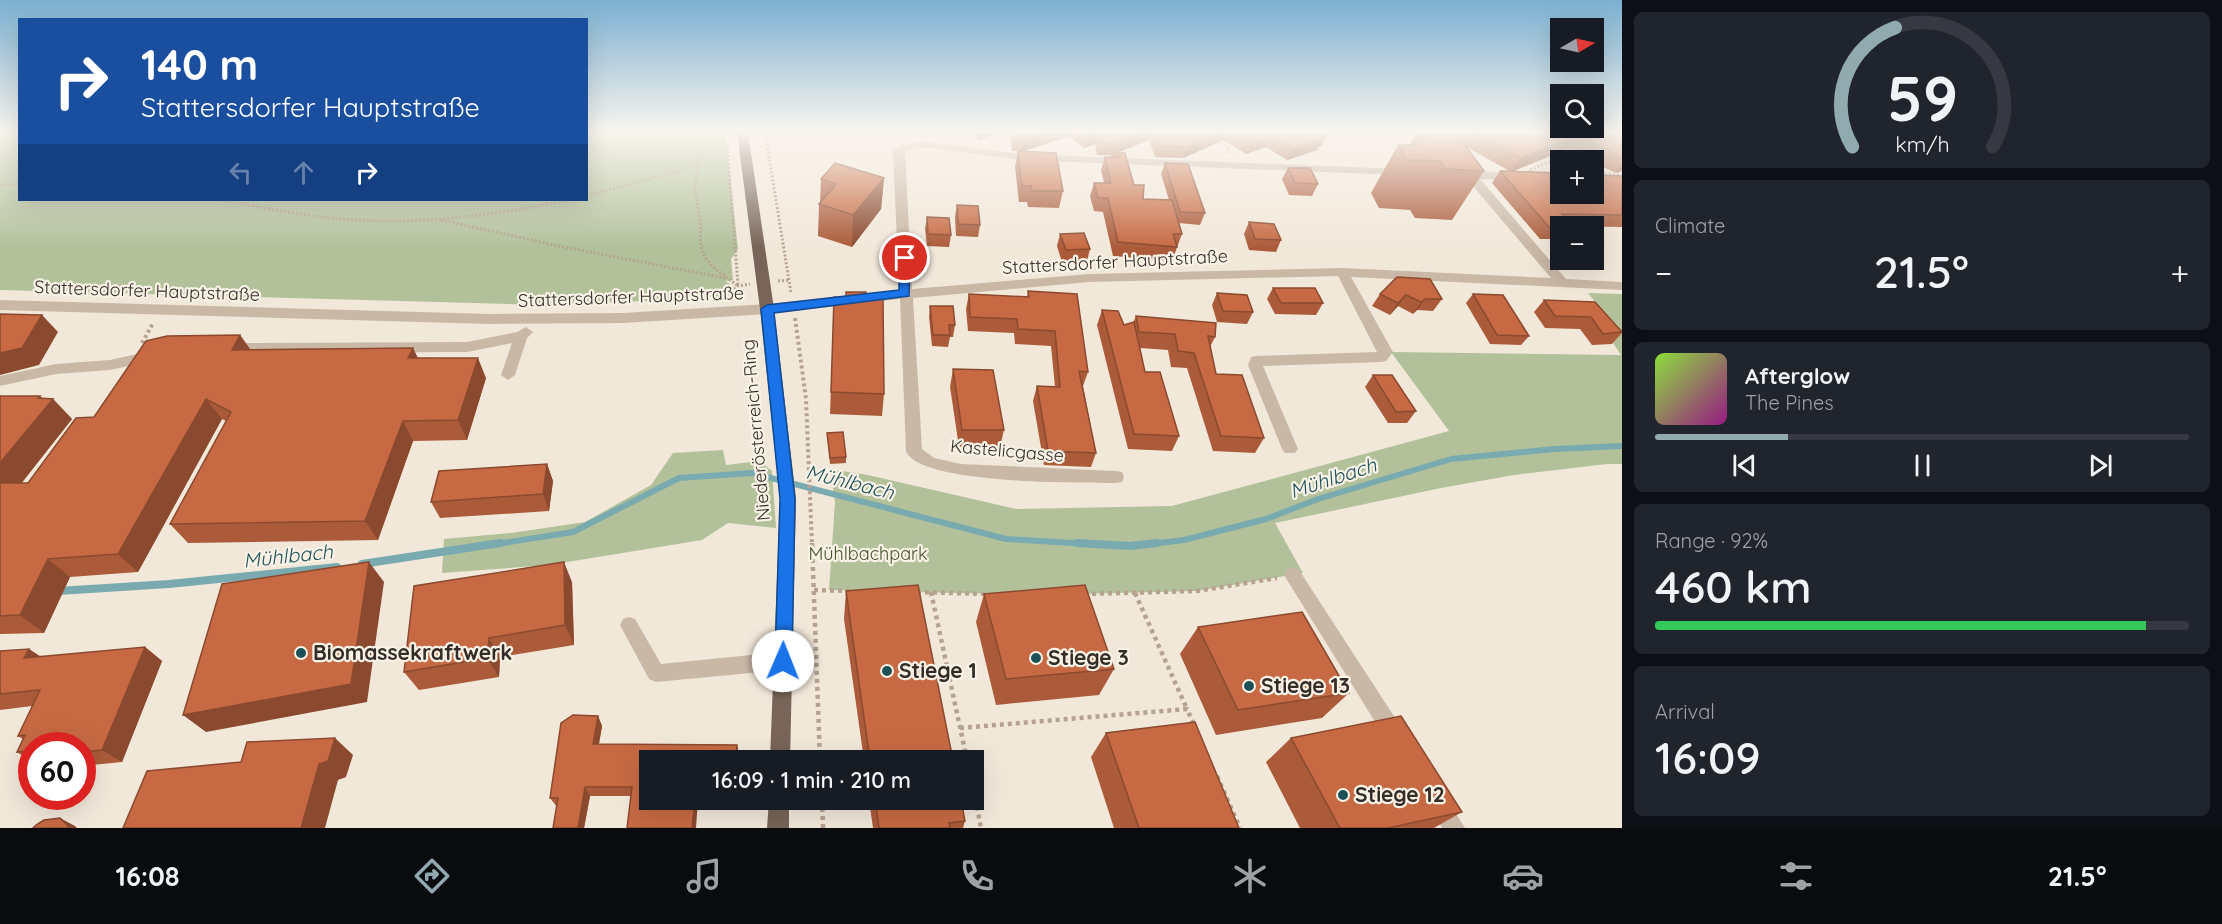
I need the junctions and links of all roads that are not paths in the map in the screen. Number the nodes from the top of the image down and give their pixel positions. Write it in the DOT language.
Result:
graph roads {
  1 [pos="747,171"];
  2 [pos="900,171"];
  3 [pos="1352,171"];
  4 [pos="1411,173"];
  5 [pos="1447,174"];
  6 [pos="1527,174"];
  7 [pos="1470,175"];
  8 [pos="1342,272"];
  9 [pos="1561,282"];
  10 [pos="1622,286"];
  11 [pos="905,294"];
  12 [pos="0,305"];
  13 [pos="767,309"];
  14 [pos="543,319"];
  15 [pos="521,336"];
  16 [pos="220,348"];
  17 [pos="163,353"];
  18 [pos="508,375"];
  19 [pos="0,381"];
  20 [pos="1290,449"];
  21 [pos="1116,477"];
  22 [pos="1293,575"];
  23 [pos="629,625"];
  24 [pos="783,661"];
  25 [pos="1402,747"];
  26 [pos="780,750"];
  27 [pos="1428,788"];
  28 [pos="779,810"];
  29 [pos="778,828"];
  30 [pos="1454,828"];
  1 -- 13 [label="main road, Niederösterreich-Ring"];
  2 -- 11 [label="street"];
  3 -- 4 [label="street"];
  5 -- 7 [label="street"];
  6 -- 7 [label="street"];
  7 -- 9 [label="street"];
  8 -- 9 [label="street, Stattersdorfer Hauptstraße"];
  8 -- 11 [label="street, Stattersdorfer Hauptstraße"];
  8 -- 20 [label="street"];
  9 -- 10 [label="street, Stattersdorfer Hauptstraße"];
  11 -- 13 [label="street, Stattersdorfer Hauptstraße"];
  11 -- 21 [label="street, Kastelicgasse"];
  12 -- 14 [label="street, Stattersdorfer Hauptstraße"];
  13 -- 14 [label="street, Stattersdorfer Hauptstraße"];
  13 -- 24 [label="main road, Niederösterreich-Ring"];
  14 -- 15 [label="street"];
  15 -- 16 [label="street"];
  15 -- 18 [label="street"];
  17 -- 19 [label="street"];
  22 -- 25 [label="street"];
  23 -- 24 [label="street"];
  24 -- 26 [label="main road, Niederösterreich-Ring"];
  27 -- 30 [label="street"];
  28 -- 29 [label="main road"];
}
